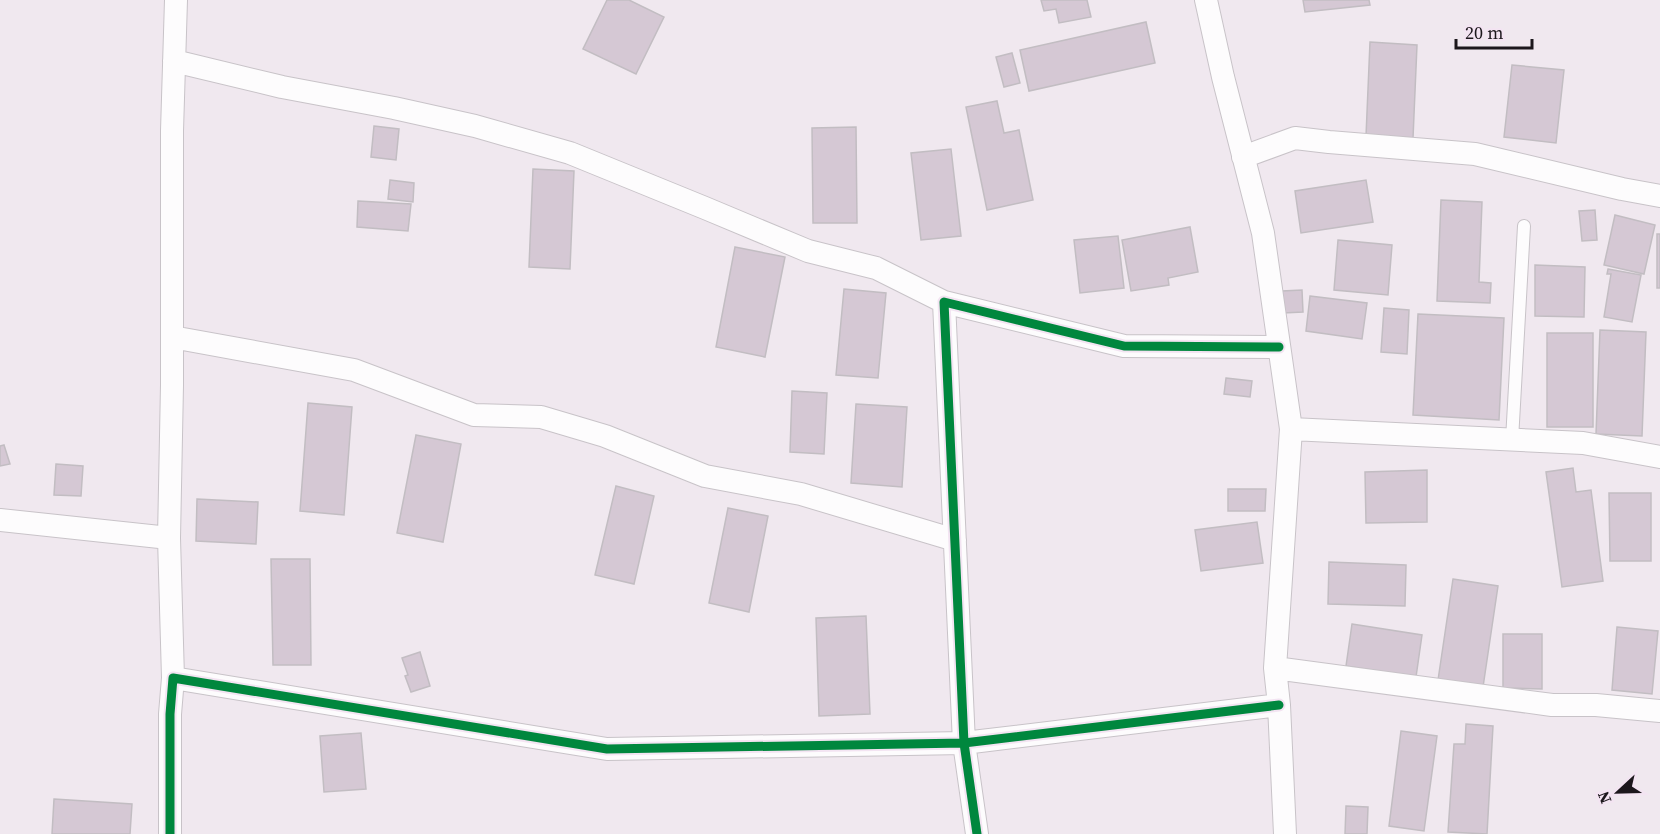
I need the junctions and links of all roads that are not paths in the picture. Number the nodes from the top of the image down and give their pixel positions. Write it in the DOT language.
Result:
graph roads {
  1 [pos="176,0"];
  2 [pos="1206,0"];
  3 [pos="174,61"];
  4 [pos="1243,157"];
  5 [pos="1660,196"];
  6 [pos="1524,226"];
  7 [pos="944,302"];
  8 [pos="172,337"];
  9 [pos="1278,347"];
  10 [pos="1291,429"];
  11 [pos="1512,440"];
  12 [pos="1660,457"];
  13 [pos="0,520"];
  14 [pos="169,538"];
  15 [pos="955,540"];
  16 [pos="1275,668"];
  17 [pos="173,678"];
  18 [pos="1279,705"];
  19 [pos="1660,711"];
  20 [pos="964,743"];
  21 [pos="170,834"];
  22 [pos="977,834"];
  23 [pos="1286,834"];
  1 -- 3 [label="street"];
  2 -- 4 [label="street"];
  3 -- 7 [label="street"];
  3 -- 8 [label="street"];
  4 -- 5 [label="street"];
  4 -- 9 [label="street"];
  6 -- 11 [label="lane"];
  7 -- 9 [label="street"];
  7 -- 15 [label="street"];
  8 -- 14 [label="street"];
  8 -- 15 [label="street"];
  9 -- 10 [label="street"];
  10 -- 11 [label="street"];
  10 -- 16 [label="street"];
  11 -- 12 [label="street"];
  13 -- 14 [label="street"];
  14 -- 17 [label="street"];
  15 -- 20 [label="street"];
  16 -- 18 [label="street"];
  16 -- 19 [label="street"];
  17 -- 20 [label="street"];
  17 -- 21 [label="street"];
  18 -- 20 [label="street"];
  18 -- 23 [label="street"];
  20 -- 22 [label="street"];
}
